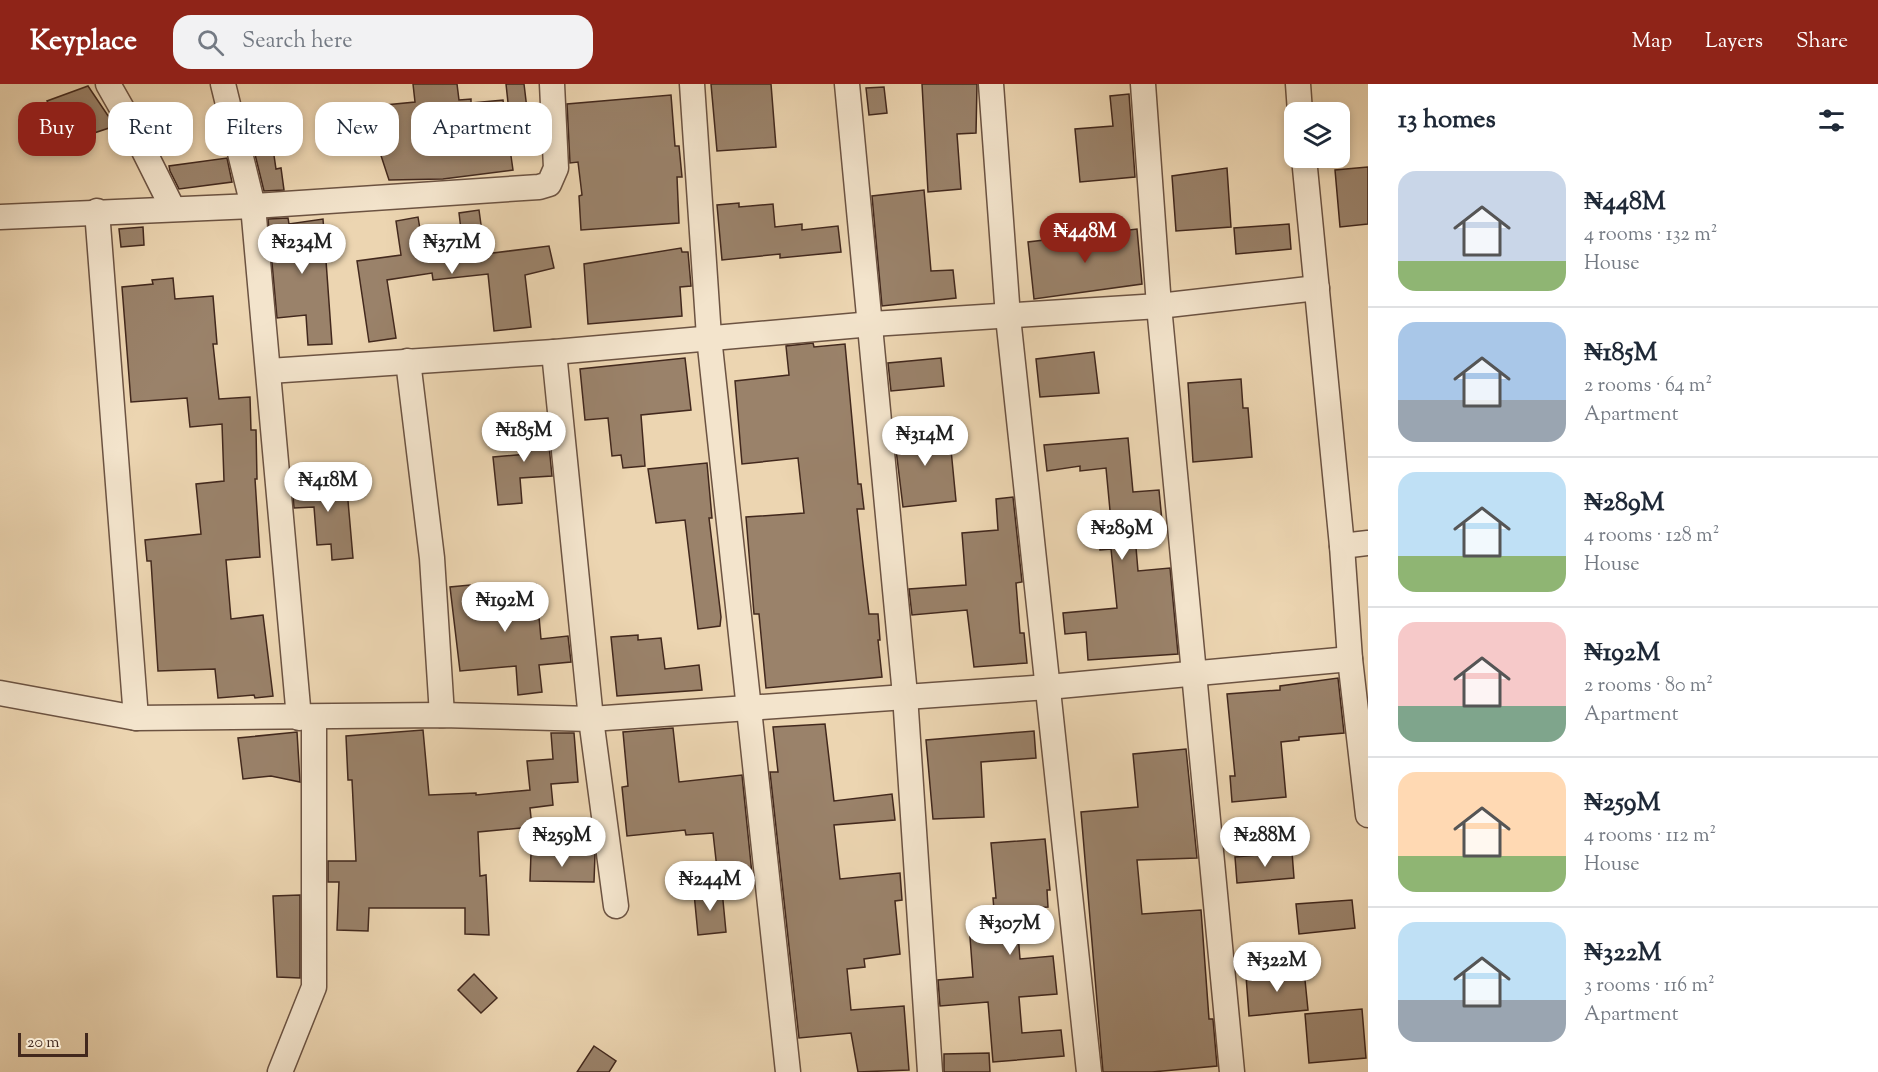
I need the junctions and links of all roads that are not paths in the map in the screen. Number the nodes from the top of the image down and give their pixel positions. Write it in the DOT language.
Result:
graph roads {
  1 [pos="108,84"];
  2 [pos="223,84"];
  3 [pos="552,84"];
  4 [pos="692,84"];
  5 [pos="848,84"];
  6 [pos="991,84"];
  7 [pos="1143,84"];
  8 [pos="1298,84"];
  9 [pos="1299,102"];
  10 [pos="1305,168"];
  11 [pos="253,206"];
  12 [pos="172,207"];
  13 [pos="97,211"];
  14 [pos="0,217"];
  15 [pos="1317,288"];
  16 [pos="1159,306"];
  17 [pos="1008,317"];
  18 [pos="872,324"];
  19 [pos="709,337"];
  20 [pos="554,352"];
  21 [pos="408,361"];
  22 [pos="269,371"];
  23 [pos="1368,543"];
  24 [pos="1342,546"];
  25 [pos="1350,659"];
  26 [pos="1195,672"];
  27 [pos="1048,687"];
  28 [pos="0,693"];
  29 [pos="905,695"];
  30 [pos="747,708"];
  31 [pos="442,715"];
  32 [pos="1363,715"];
  33 [pos="136,718"];
  34 [pos="307,718"];
  35 [pos="591,719"];
  36 [pos="1368,815"];
  37 [pos="616,906"];
  38 [pos="280,1072"];
  39 [pos="788,1072"];
  40 [pos="930,1072"];
  41 [pos="1089,1072"];
  42 [pos="1232,1072"];
  1 -- 12 [label="street"];
  2 -- 11 [label="street"];
  3 -- 11 [label="street"];
  4 -- 19 [label="street"];
  5 -- 18 [label="street"];
  6 -- 17 [label="street"];
  7 -- 16 [label="street"];
  8 -- 9 [label="street"];
  10 -- 15 [label="street"];
  11 -- 12 [label="street"];
  11 -- 22 [label="street"];
  12 -- 13 [label="street"];
  13 -- 14 [label="street"];
  13 -- 33 [label="street"];
  15 -- 16 [label="street"];
  15 -- 24 [label="street"];
  16 -- 17 [label="street"];
  16 -- 26 [label="street"];
  17 -- 18 [label="street"];
  17 -- 27 [label="street"];
  18 -- 19 [label="street"];
  18 -- 29 [label="street"];
  19 -- 20 [label="street"];
  19 -- 30 [label="street"];
  20 -- 21 [label="street"];
  20 -- 35 [label="street"];
  21 -- 22 [label="street"];
  21 -- 31 [label="street"];
  22 -- 34 [label="street"];
  23 -- 24 [label="street"];
  24 -- 25 [label="street"];
  25 -- 26 [label="street"];
  25 -- 32 [label="street"];
  26 -- 27 [label="street"];
  26 -- 42 [label="street"];
  27 -- 29 [label="street"];
  27 -- 41 [label="street"];
  28 -- 33 [label="street"];
  29 -- 30 [label="street"];
  29 -- 40 [label="street"];
  30 -- 35 [label="street"];
  30 -- 39 [label="street"];
  31 -- 34 [label="street"];
  31 -- 35 [label="street"];
  32 -- 36 [label="street"];
  33 -- 34 [label="street"];
  34 -- 38 [label="street"];
  35 -- 37 [label="street"];
}
